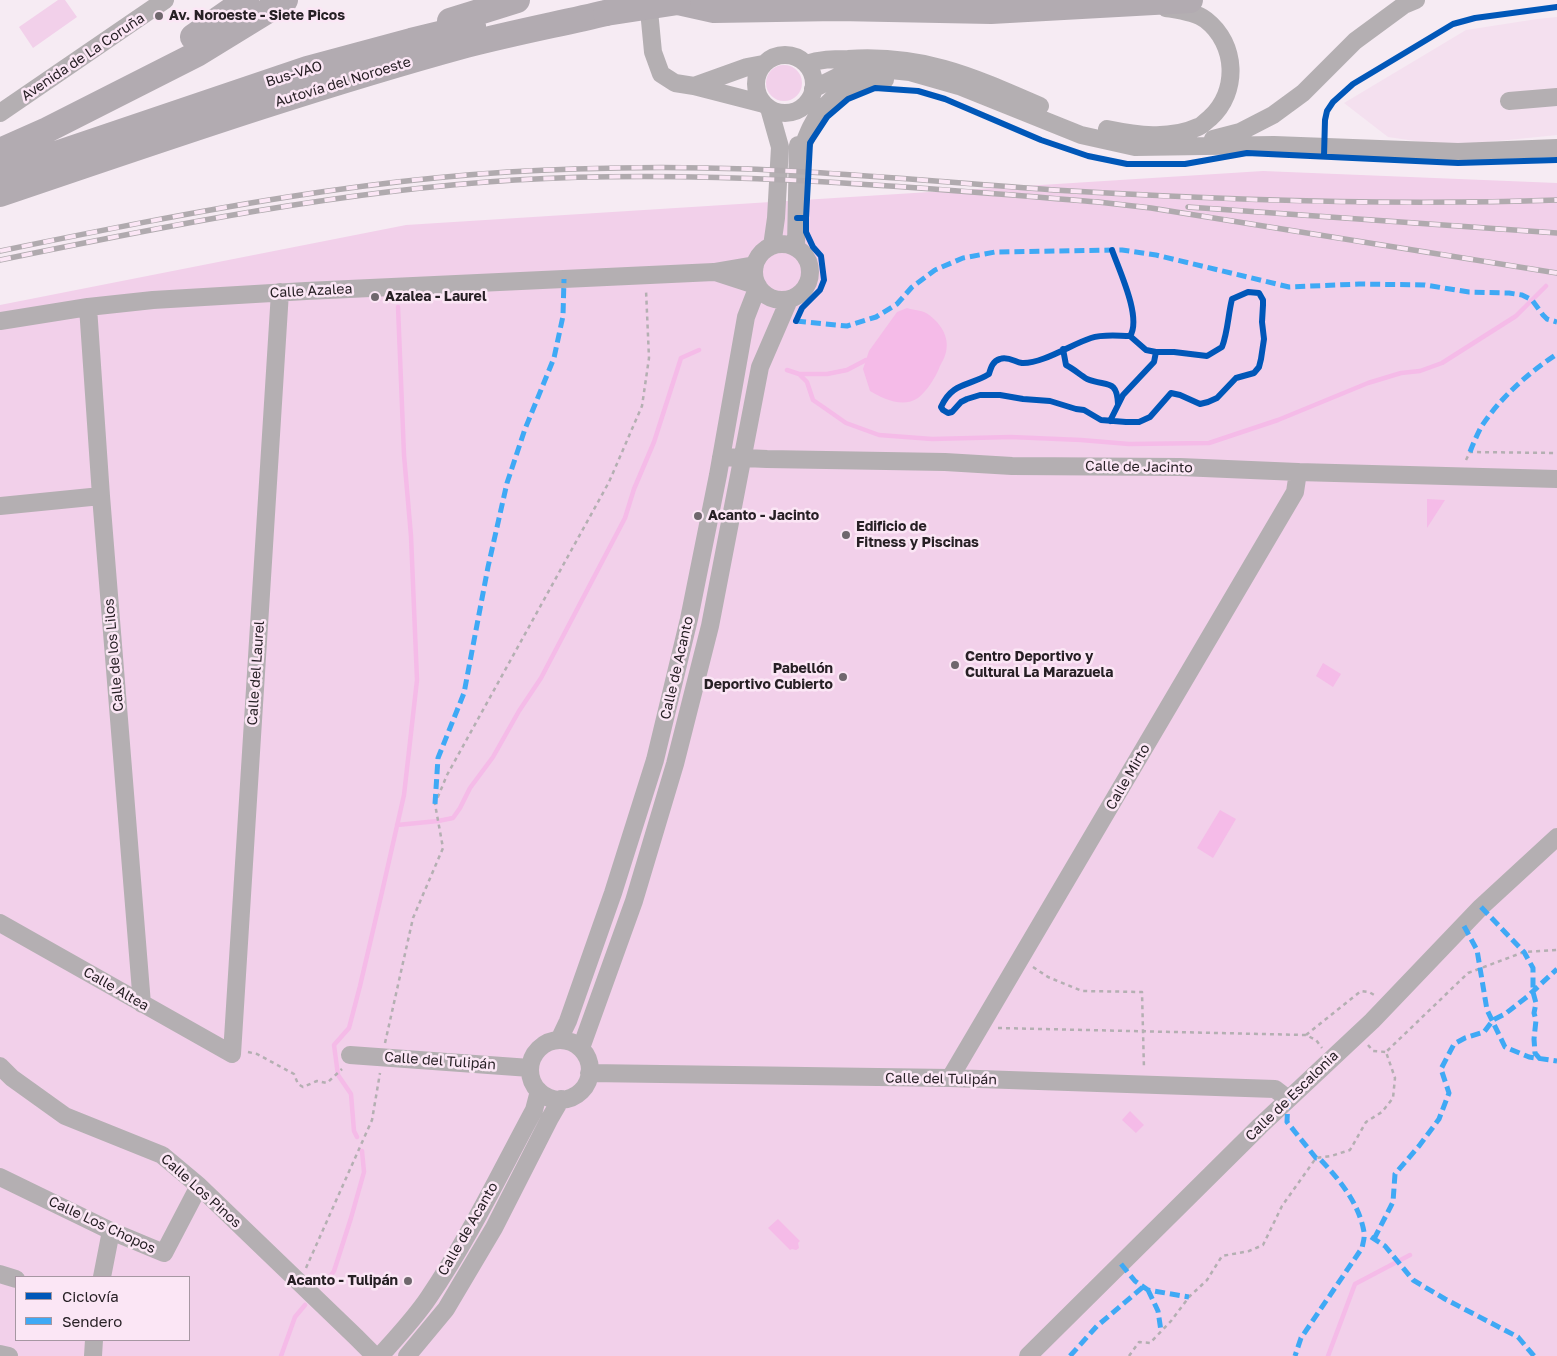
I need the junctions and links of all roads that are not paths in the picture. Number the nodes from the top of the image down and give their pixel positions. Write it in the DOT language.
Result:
graph roads {
  1 [pos="165,0"];
  2 [pos="246,0"];
  3 [pos="285,0"];
  4 [pos="517,0"];
  5 [pos="648,0"];
  6 [pos="1190,0"];
  7 [pos="1416,0"];
  8 [pos="686,1"];
  9 [pos="1143,4"];
  10 [pos="601,7"];
  11 [pos="764,64"];
  12 [pos="806,64"];
  13 [pos="307,69"];
  14 [pos="694,86"];
  15 [pos="959,86"];
  16 [pos="813,89"];
  17 [pos="1557,97"];
  18 [pos="1509,101"];
  19 [pos="766,106"];
  20 [pos="803,106"];
  21 [pos="0,113"];
  22 [pos="65,121"];
  23 [pos="1186,146"];
  24 [pos="1557,148"];
  25 [pos="0,151"];
  26 [pos="798,155"];
  27 [pos="0,173"];
  28 [pos="0,194"];
  29 [pos="772,246"];
  30 [pos="796,247"];
  31 [pos="755,265"];
  32 [pos="714,272"];
  33 [pos="758,286"];
  34 [pos="280,292"];
  35 [pos="789,300"];
  36 [pos="88,306"];
  37 [pos="0,321"];
  38 [pos="721,456"];
  39 [pos="742,458"];
  40 [pos="1298,472"];
  41 [pos="1557,478"];
  42 [pos="101,496"];
  43 [pos="0,506"];
  44 [pos="1557,837"];
  45 [pos="0,923"];
  46 [pos="142,1004"];
  47 [pos="559,1040"];
  48 [pos="580,1048"];
  49 [pos="232,1054"];
  50 [pos="350,1055"];
  51 [pos="0,1066"];
  52 [pos="530,1068"];
  53 [pos="589,1073"];
  54 [pos="950,1078"];
  55 [pos="540,1091"];
  56 [pos="1288,1098"];
  57 [pos="561,1099"];
  58 [pos="0,1177"];
  59 [pos="199,1186"];
  60 [pos="111,1231"];
  61 [pos="0,1274"];
  62 [pos="102,1276"];
  63 [pos="15,1279"];
  64 [pos="94,1341"];
  65 [pos="0,1354"];
  66 [pos="9,1356"];
  67 [pos="93,1356"];
  68 [pos="375,1356"];
  69 [pos="380,1356"];
  70 [pos="407,1356"];
  71 [pos="1028,1356"];
  1 -- 21 [label="street, Avenida de La Coruña"];
  2 -- 22 [label="highway"];
  3 -- 22 [label="highway"];
  4 -- 13 [label="highway"];
  5 -- 14 [label="street"];
  6 -- 9 [label="highway"];
  7 -- 23 [label="street"];
  8 -- 9 [label="highway"];
  8 -- 10 [label="highway, Autovía del Noroeste, bridge"];
  9 -- 12 [label="street"];
  10 -- 13 [label="highway, Bus-VAO"];
  10 -- 28 [label="highway, Autovía del Noroeste"];
  11 -- 12 [label="street"];
  11 -- 14 [label="street"];
  11 -- 19 [label="street"];
  12 -- 16 [label="street"];
  13 -- 27 [label="highway, Bus-VAO"];
  14 -- 19 [label="street"];
  15 -- 16 [label="street"];
  15 -- 23 [label="street"];
  15 -- 26 [label="street"];
  16 -- 20 [label="street"];
  17 -- 18 [label="street"];
  19 -- 20 [label="street"];
  19 -- 29 [label="street"];
  20 -- 26 [label="street"];
  22 -- 25 [label="highway"];
  23 -- 24 [label="street"];
  26 -- 30 [label="street"];
  29 -- 30 [label="street"];
  29 -- 31 [label="street"];
  30 -- 35 [label="street"];
  31 -- 32 [label="street, Calle Azalea"];
  31 -- 33 [label="street"];
  32 -- 33 [label="street, Calle Azalea"];
  32 -- 34 [label="street, Calle Azalea"];
  33 -- 35 [label="street"];
  33 -- 38 [label="street, Calle de Acanto"];
  34 -- 36 [label="street, Calle Azalea"];
  34 -- 49 [label="street, Calle del Laurel"];
  35 -- 39 [label="street, Calle de Acanto"];
  36 -- 37 [label="street, Calle Azalea"];
  36 -- 42 [label="street, Calle de los Lilos"];
  38 -- 39 [label="street, Calle de Jacinto"];
  38 -- 47 [label="street, Calle de Acanto"];
  39 -- 40 [label="street, Calle de Jacinto"];
  39 -- 48 [label="street, Calle de Acanto"];
  40 -- 41 [label="street, Calle de Jacinto"];
  40 -- 54 [label="street, Calle Mirto"];
  42 -- 43 [label="street"];
  42 -- 46 [label="street, Calle de los Lilos"];
  44 -- 56 [label="street, Calle de Escalonia"];
  45 -- 46 [label="street, Calle Altea"];
  46 -- 49 [label="street, Calle Altea"];
  47 -- 48 [label="street"];
  47 -- 52 [label="street"];
  48 -- 53 [label="street"];
  50 -- 52 [label="street, Calle del Tulipán"];
  51 -- 59 [label="street, Calle Los Pinos"];
  52 -- 55 [label="street"];
  53 -- 54 [label="street, Calle del Tulipán"];
  53 -- 57 [label="street"];
  54 -- 56 [label="street, Calle del Tulipán"];
  55 -- 57 [label="street"];
  55 -- 69 [label="street, Calle de Acanto"];
  56 -- 71 [label="street, Calle de Escalonia"];
  57 -- 70 [label="street, Calle de Acanto"];
  58 -- 60 [label="street, Calle Los Chopos"];
  59 -- 60 [label="street, Calle Los Chopos"];
  59 -- 68 [label="street, Calle Los Pinos"];
  60 -- 62 [label="street"];
  61 -- 63 [label="street"];
  64 -- 67 [label="street"];
  65 -- 66 [label="street"];
}
